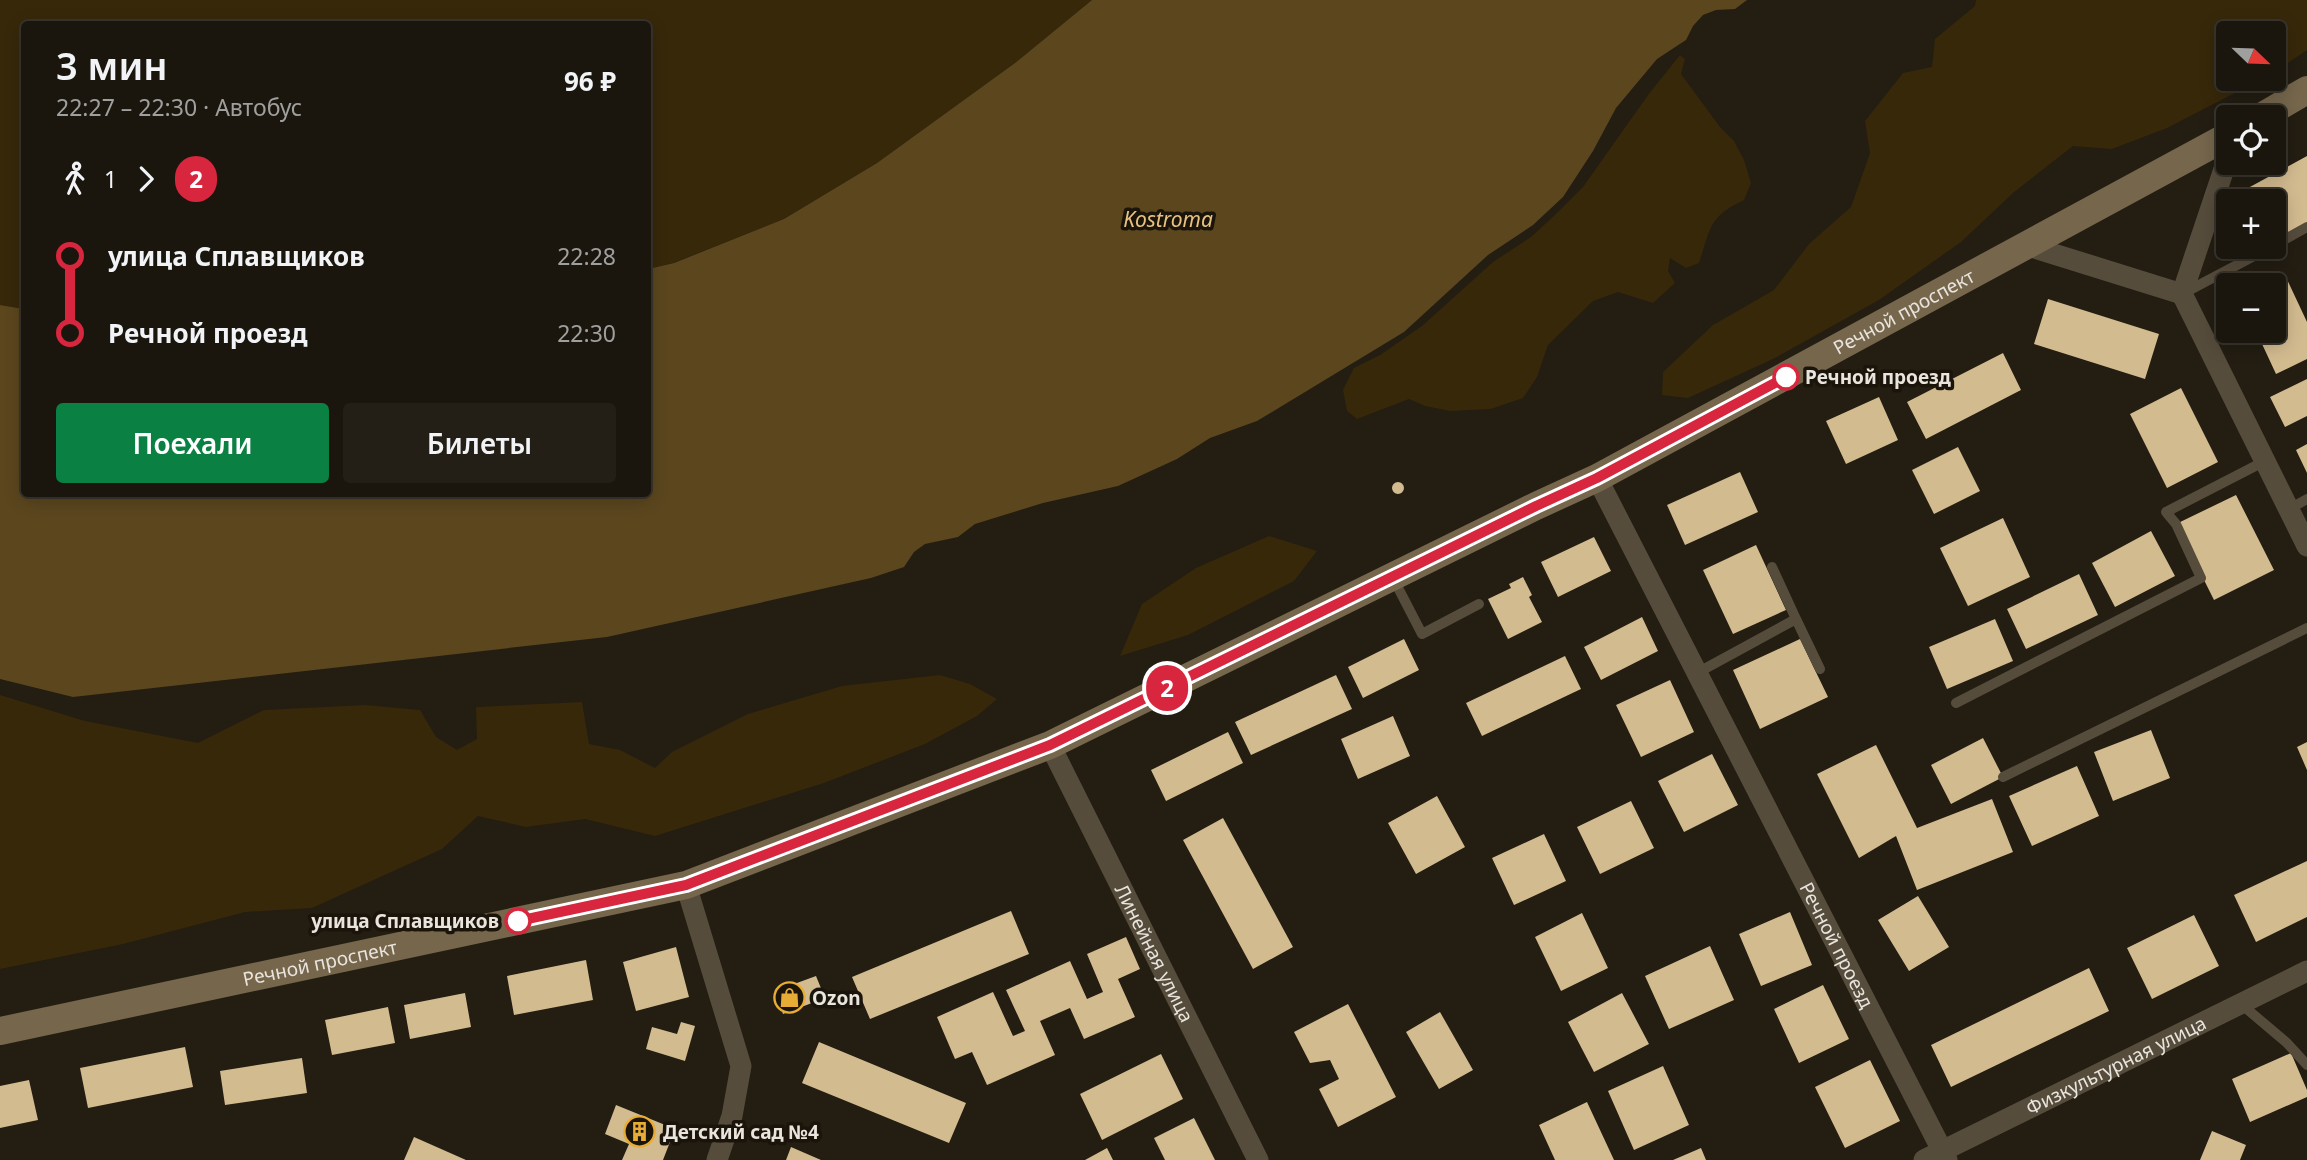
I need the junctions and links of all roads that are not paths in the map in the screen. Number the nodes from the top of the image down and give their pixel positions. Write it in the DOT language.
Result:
graph roads {
  1 [pos="2307,90"];
  2 [pos="2281,105"];
  3 [pos="2216,142"];
  4 [pos="2222,175"];
  5 [pos="2307,227"];
  6 [pos="2286,238"];
  7 [pos="2025,245"];
  8 [pos="2248,259"];
  9 [pos="2182,294"];
  10 [pos="2265,461"];
  11 [pos="1597,478"];
  12 [pos="2298,504"];
  13 [pos="2307,546"];
  14 [pos="1772,567"];
  15 [pos="1393,578"];
  16 [pos="1479,604"];
  17 [pos="1796,619"];
  18 [pos="2307,628"];
  19 [pos="1820,669"];
  20 [pos="1697,673"];
  21 [pos="1956,703"];
  22 [pos="1050,745"];
  23 [pos="2003,777"];
  24 [pos="686,885"];
  25 [pos="2307,971"];
  26 [pos="2241,1004"];
  27 [pos="0,1031"];
  28 [pos="2307,1065"];
  29 [pos="1938,1157"];
  30 [pos="717,1160"];
  31 [pos="1258,1160"];
  1 -- 2 [label="street"];
  3 -- 7 [label="street, Речной проспект"];
  4 -- 9 [label="street"];
  5 -- 6 [label="lane"];
  7 -- 9 [label="street"];
  7 -- 11 [label="street, Речной проспект"];
  8 -- 9 [label="lane"];
  9 -- 10 [label="street"];
  10 -- 12 [label="street"];
  10 -- 21 [label="lane"];
  11 -- 15 [label="street, Речной проспект"];
  11 -- 20 [label="street, Речной проезд"];
  12 -- 13 [label="street"];
  14 -- 17 [label="lane"];
  15 -- 16 [label="lane"];
  15 -- 22 [label="street, Речной проспект"];
  17 -- 19 [label="lane"];
  17 -- 20 [label="lane"];
  18 -- 23 [label="lane"];
  20 -- 29 [label="street, Речной проезд"];
  22 -- 24 [label="street, Речной проспект"];
  22 -- 31 [label="street, Линейная улица"];
  24 -- 27 [label="street, Речной проспект"];
  24 -- 30 [label="street"];
  25 -- 26 [label="street, Физкультурная улица"];
  26 -- 28 [label="lane"];
  26 -- 29 [label="street, Физкультурная улица"];
}
